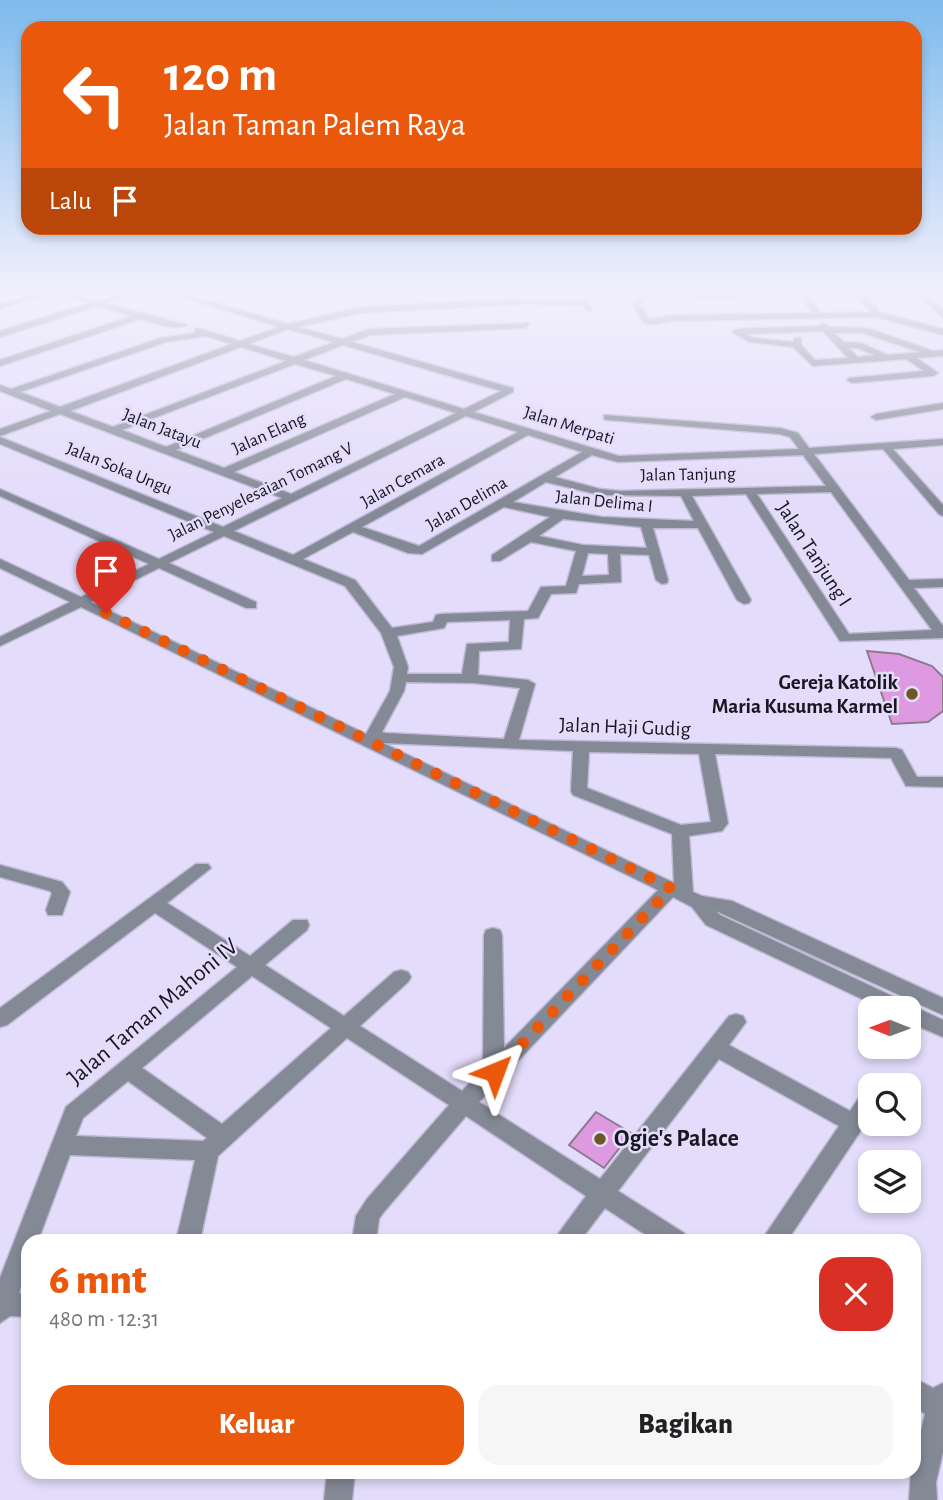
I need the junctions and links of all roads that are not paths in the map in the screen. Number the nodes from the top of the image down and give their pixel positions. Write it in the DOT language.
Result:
graph roads {
  1 [pos="94,362"];
  2 [pos="193,362"];
  3 [pos="286,362"];
  4 [pos="298,362"];
  5 [pos="416,362"];
  6 [pos="918,362"];
  7 [pos="938,374"];
  8 [pos="345,376"];
  9 [pos="852,380"];
  10 [pos="943,382"];
  11 [pos="5,390"];
  12 [pos="404,394"];
  13 [pos="943,406"];
  14 [pos="60,411"];
  15 [pos="463,412"];
  16 [pos="608,417"];
  17 [pos="876,417"];
  18 [pos="114,430"];
  19 [pos="527,431"];
  20 [pos="0,433"];
  21 [pos="0,440"];
  22 [pos="943,442"];
  23 [pos="887,448"];
  24 [pos="167,450"];
  25 [pos="591,451"];
  26 [pos="807,452"];
  27 [pos="225,472"];
  28 [pos="545,478"];
  29 [pos="834,489"];
  30 [pos="0,492"];
  31 [pos="750,492"];
  32 [pos="685,493"];
  33 [pos="290,497"];
  34 [pos="503,503"];
  35 [pos="943,512"];
  36 [pos="558,517"];
  37 [pos="703,524"];
  38 [pos="647,527"];
  39 [pos="354,528"];
  40 [pos="224,530"];
  41 [pos="530,538"];
  42 [pos="583,549"];
  43 [pos="614,551"];
  44 [pos="656,552"];
  45 [pos="496,558"];
  46 [pos="295,559"];
  47 [pos="160,562"];
  48 [pos="0,563"];
  49 [pos="575,580"];
  50 [pos="662,580"];
  51 [pos="943,583"];
  52 [pos="907,584"];
  53 [pos="744,600"];
  54 [pos="82,601"];
  55 [pos="251,605"];
  56 [pos="517,615"];
  57 [pos="388,633"];
  58 [pos="943,634"];
  59 [pos="0,642"];
  60 [pos="400,678"];
  61 [pos="474,679"];
  62 [pos="372,738"];
  63 [pos="510,745"];
  64 [pos="581,747"];
  65 [pos="706,751"];
  66 [pos="943,782"];
  67 [pos="680,831"];
  68 [pos="202,868"];
  69 [pos="0,871"];
  70 [pos="684,895"];
  71 [pos="155,904"];
  72 [pos="55,910"];
  73 [pos="300,925"];
  74 [pos="493,935"];
  75 [pos="250,965"];
  76 [pos="834,967"];
  77 [pos="401,977"];
  78 [pos="880,996"];
  79 [pos="943,1007"];
  80 [pos="0,1019"];
  81 [pos="921,1019"];
  82 [pos="736,1022"];
  83 [pos="345,1027"];
  84 [pos="943,1029"];
  85 [pos="716,1048"];
  86 [pos="126,1068"];
  87 [pos="495,1072"];
  88 [pos="464,1104"];
  89 [pos="858,1116"];
  90 [pos="853,1123"];
  91 [pos="215,1144"];
  92 [pos="61,1145"];
  93 [pos="601,1192"];
  94 [pos="28,1234"];
  95 [pos="190,1234"];
  96 [pos="365,1234"];
  97 [pos="570,1234"];
  98 [pos="665,1234"];
  99 [pos="779,1234"];
  100 [pos="21,1253"];
  101 [pos="21,1306"];
  102 [pos="1,1307"];
  103 [pos="921,1394"];
  104 [pos="942,1404"];
  105 [pos="340,1479"];
  106 [pos="338,1500"];
  107 [pos="923,1500"];
  1 -- 11 [label="street, Jalan Merpati"];
  2 -- 14 [label="street"];
  3 -- 18 [label="street"];
  4 -- 8 [label="street, Jalan Merpati"];
  5 -- 15 [label="street, Jalan Penyelesaian Tomang V"];
  6 -- 7 [label="street"];
  7 -- 9 [label="street"];
  7 -- 10 [label="street"];
  8 -- 12 [label="street, Jalan Merpati"];
  8 -- 24 [label="street"];
  11 -- 14 [label="street, Jalan Jatayu"];
  12 -- 15 [label="street, Jalan Merpati"];
  12 -- 27 [label="street, Jalan Elang"];
  13 -- 17 [label="street"];
  14 -- 18 [label="street, Jalan Jatayu"];
  14 -- 20 [label="street"];
  15 -- 19 [label="street, Jalan Merpati"];
  15 -- 33 [label="street, Jalan Penyelesaian Tomang V"];
  16 -- 26 [label="street"];
  18 -- 24 [label="street, Jalan Jatayu"];
  19 -- 25 [label="street, Jalan Merpati"];
  19 -- 39 [label="street, Jalan Cemara"];
  21 -- 40 [label="street, Jalan Soka Ungu"];
  22 -- 23 [label="street, Jalan Merpati"];
  23 -- 26 [label="street, Jalan Merpati"];
  23 -- 35 [label="street"];
  24 -- 27 [label="street, Jalan Jatayu"];
  25 -- 26 [label="street, Jalan Merpati"];
  25 -- 28 [label="street, Jalan Delima"];
  26 -- 29 [label="street"];
  27 -- 33 [label="street, Jalan Jatayu"];
  28 -- 32 [label="street, Jalan Tanjung"];
  28 -- 34 [label="street, Jalan Delima"];
  29 -- 31 [label="street, Jalan Tanjung"];
  29 -- 52 [label="street"];
  30 -- 47 [label="street"];
  31 -- 32 [label="street, Jalan Tanjung"];
  31 -- 58 [label="street, Jalan Tanjung I"];
  32 -- 37 [label="street"];
  33 -- 40 [label="street, Jalan Penyelesaian Tomang V"];
  34 -- 36 [label="street, Jalan Delima I"];
  34 -- 39 [label="street, Jalan Delima"];
  36 -- 38 [label="street, Jalan Delima I"];
  36 -- 41 [label="street"];
  37 -- 38 [label="street, Jalan Delima I"];
  37 -- 53 [label="street"];
  38 -- 44 [label="street"];
  39 -- 46 [label="street, Jalan Cemara"];
  40 -- 46 [label="street, Jalan Soka Ungu"];
  40 -- 47 [label="street, Jalan Penyelesaian Tomang V"];
  41 -- 42 [label="street"];
  41 -- 45 [label="street"];
  42 -- 43 [label="street"];
  42 -- 49 [label="street"];
  43 -- 44 [label="street"];
  43 -- 49 [label="street"];
  44 -- 50 [label="street"];
  46 -- 57 [label="street, Jalan Soka Ungu"];
  47 -- 54 [label="street, Jalan Penyelesaian Tomang V"];
  47 -- 55 [label="street"];
  48 -- 54 [label="street"];
  49 -- 56 [label="street"];
  51 -- 52 [label="street"];
  52 -- 58 [label="street"];
  54 -- 59 [label="street, Jalan Penyelesaian Tomang V"];
  54 -- 62 [label="street"];
  56 -- 57 [label="street"];
  56 -- 61 [label="street"];
  57 -- 60 [label="street"];
  60 -- 61 [label="street"];
  60 -- 62 [label="street"];
  61 -- 63 [label="street"];
  62 -- 63 [label="street, Jalan Haji Gudig"];
  62 -- 70 [label="street"];
  63 -- 64 [label="street, Jalan Haji Gudig"];
  64 -- 65 [label="street, Jalan Haji Gudig"];
  64 -- 67 [label="street"];
  65 -- 66 [label="street, Jalan Haji Gudig"];
  65 -- 67 [label="street"];
  67 -- 70 [label="street"];
  68 -- 71 [label="street"];
  69 -- 72 [label="street"];
  70 -- 76 [label="street"];
  70 -- 87 [label="street"];
  71 -- 75 [label="street"];
  71 -- 80 [label="street"];
  73 -- 75 [label="street, Jalan Taman Mahoni IV"];
  74 -- 87 [label="street"];
  75 -- 83 [label="street"];
  75 -- 86 [label="street, Jalan Taman Mahoni IV"];
  76 -- 78 [label="street"];
  76 -- 79 [label="street"];
  77 -- 83 [label="street"];
  81 -- 84 [label="street"];
  82 -- 85 [label="street"];
  83 -- 88 [label="street"];
  83 -- 91 [label="street"];
  85 -- 90 [label="street"];
  85 -- 93 [label="street"];
  86 -- 91 [label="street"];
  86 -- 92 [label="street, Jalan Taman Mahoni IV"];
  87 -- 88 [label="street"];
  88 -- 93 [label="street"];
  88 -- 96 [label="street"];
  89 -- 90 [label="street"];
  90 -- 99 [label="street"];
  91 -- 92 [label="street"];
  91 -- 95 [label="street"];
  92 -- 94 [label="street, Jalan Taman Mahoni IV"];
  93 -- 97 [label="street"];
  93 -- 98 [label="street"];
  100 -- 102 [label="street, Jalan Taman Mahoni IV"];
  101 -- 102 [label="street"];
  103 -- 104 [label="street"];
  104 -- 107 [label="street"];
  105 -- 106 [label="street"];
}
